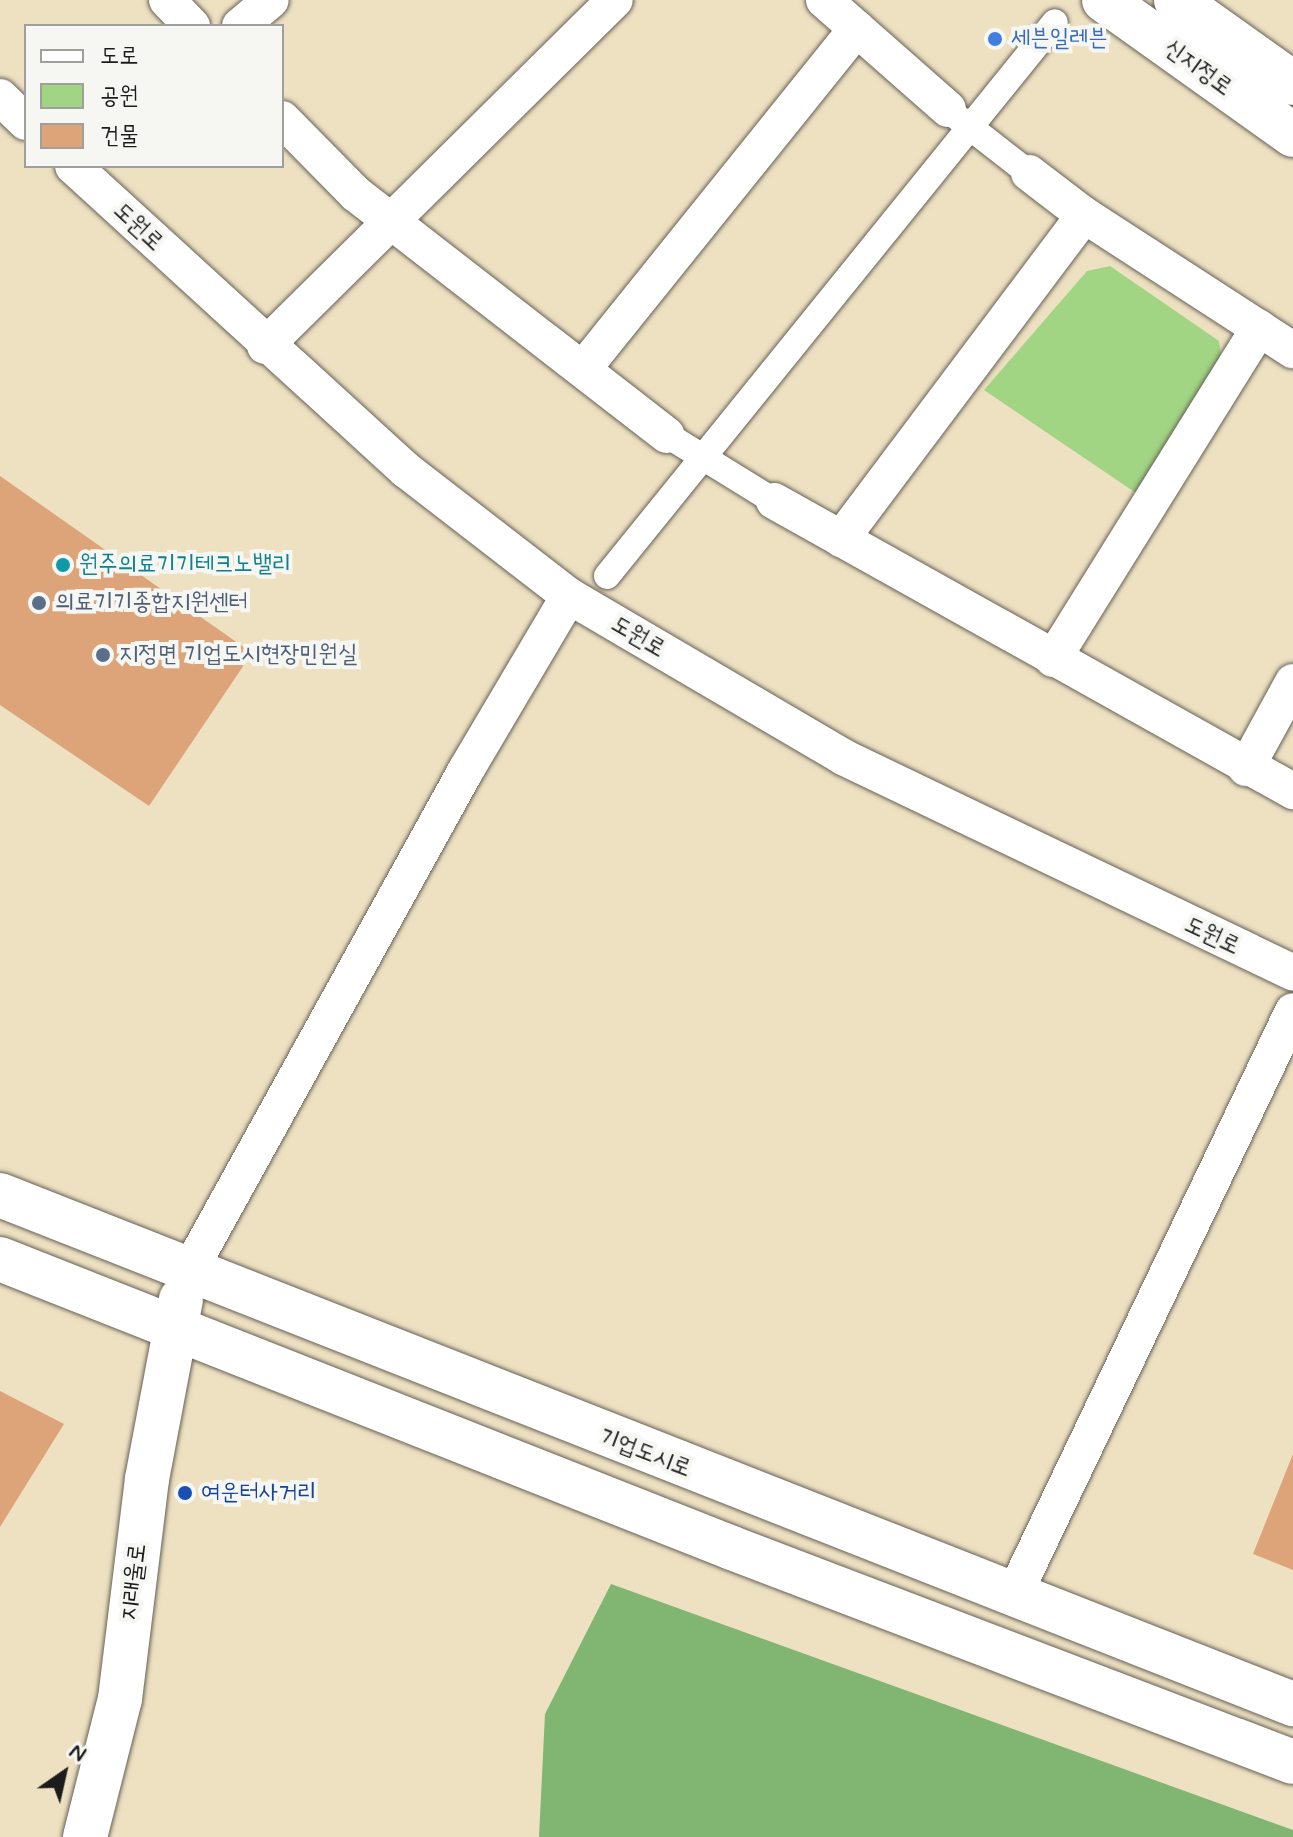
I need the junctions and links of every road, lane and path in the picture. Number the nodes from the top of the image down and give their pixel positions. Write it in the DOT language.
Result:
graph roads {
  1 [pos="167,0"];
  2 [pos="271,0"];
  3 [pos="615,0"];
  4 [pos="824,0"];
  5 [pos="1104,0"];
  6 [pos="1176,0"];
  7 [pos="1055,22"];
  8 [pos="190,24"];
  9 [pos="242,24"];
  10 [pos="857,28"];
  11 [pos="1293,83"];
  12 [pos="0,97"];
  13 [pos="959,118"];
  14 [pos="24,120"];
  15 [pos="284,121"];
  16 [pos="1293,135"];
  17 [pos="75,168"];
  18 [pos="1029,173"];
  19 [pos="1084,215"];
  20 [pos="390,221"];
  21 [pos="1259,328"];
  22 [pos="265,346"];
  23 [pos="1293,350"];
  24 [pos="583,369"];
  25 [pos="667,435"];
  26 [pos="705,456"];
  27 [pos="774,501"];
  28 [pos="841,539"];
  29 [pos="607,576"];
  30 [pos="569,596"];
  31 [pos="1053,659"];
  32 [pos="1293,682"];
  33 [pos="1246,768"];
  34 [pos="1293,791"];
  35 [pos="1293,973"];
  36 [pos="1293,1011"];
  37 [pos="0,1195"];
  38 [pos="0,1259"];
  39 [pos="188,1273"];
  40 [pos="173,1325"];
  41 [pos="1013,1597"];
  42 [pos="1293,1704"];
  43 [pos="1293,1762"];
  44 [pos="85,1837"];
  1 -- 8 [label="street"];
  2 -- 9 [label="street"];
  3 -- 20 [label="street"];
  4 -- 10 [label="street"];
  5 -- 16 [label="street, 신지정로"];
  6 -- 11 [label="street"];
  7 -- 13 [label="street"];
  10 -- 13 [label="street"];
  10 -- 24 [label="street"];
  12 -- 14 [label="street"];
  13 -- 18 [label="street"];
  13 -- 26 [label="street"];
  15 -- 20 [label="street"];
  17 -- 22 [label="street, 도원로"];
  18 -- 19 [label="street"];
  19 -- 21 [label="street"];
  19 -- 28 [label="street"];
  20 -- 22 [label="street"];
  20 -- 24 [label="street"];
  21 -- 23 [label="street"];
  21 -- 31 [label="street"];
  22 -- 30 [label="street, 도원로"];
  24 -- 25 [label="street"];
  25 -- 26 [label="street"];
  26 -- 27 [label="street"];
  26 -- 29 [label="street"];
  27 -- 28 [label="street"];
  28 -- 31 [label="street"];
  30 -- 35 [label="street, 도원로"];
  30 -- 39 [label="street"];
  31 -- 33 [label="street"];
  32 -- 33 [label="street"];
  33 -- 34 [label="street"];
  36 -- 41 [label="street"];
  37 -- 39 [label="street, 기업도시로"];
  38 -- 40 [label="street"];
  39 -- 40 [label="street, 지래울로"];
  39 -- 41 [label="street, 기업도시로"];
  40 -- 43 [label="street"];
  40 -- 44 [label="street, 지래울로"];
  41 -- 42 [label="street, 기업도시로"];
}
